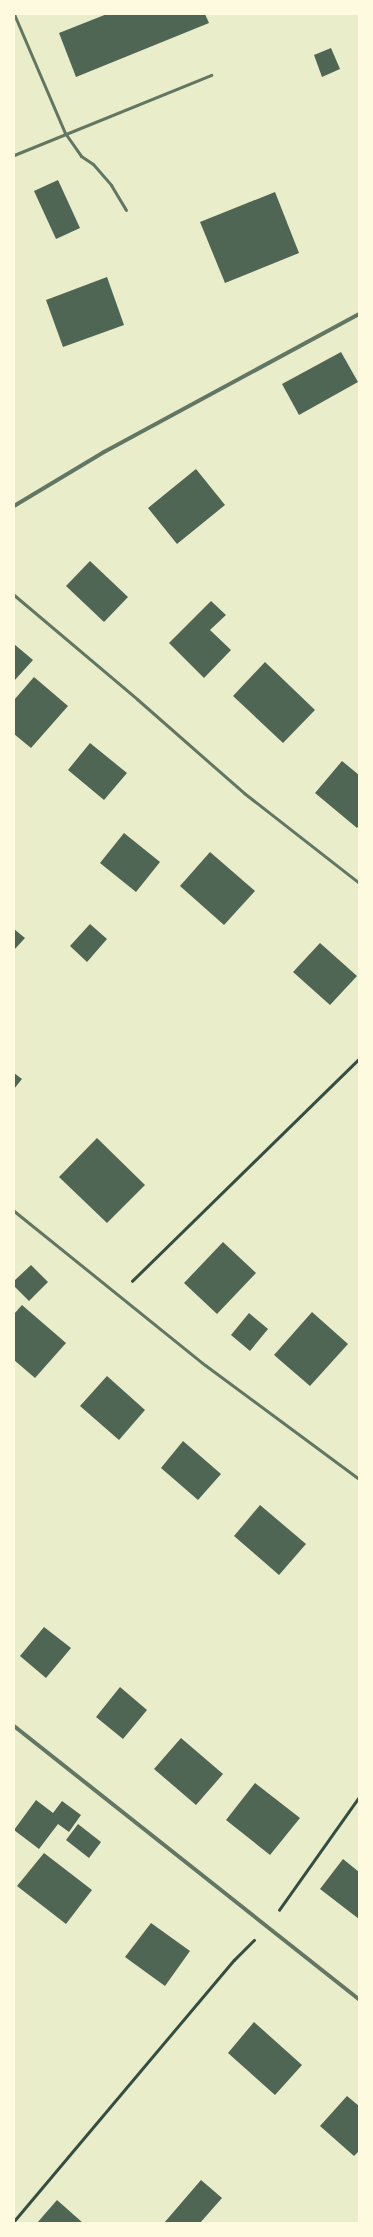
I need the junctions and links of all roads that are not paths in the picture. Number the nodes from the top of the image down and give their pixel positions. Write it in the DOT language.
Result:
graph roads {
  1 [pos="14,14"];
  2 [pos="211,75"];
  3 [pos="65,133"];
  4 [pos="14,155"];
  5 [pos="126,210"];
  6 [pos="359,314"];
  7 [pos="14,506"];
  8 [pos="14,596"];
  9 [pos="359,883"];
  10 [pos="14,1211"];
  11 [pos="359,1479"];
  12 [pos="14,1726"];
  13 [pos="359,1999"];
  1 -- 3 [label="lane"];
  2 -- 3 [label="lane"];
  3 -- 4 [label="lane"];
  3 -- 5 [label="lane"];
  6 -- 7 [label="street"];
  8 -- 9 [label="lane"];
  10 -- 11 [label="lane"];
  12 -- 13 [label="street"];
}
